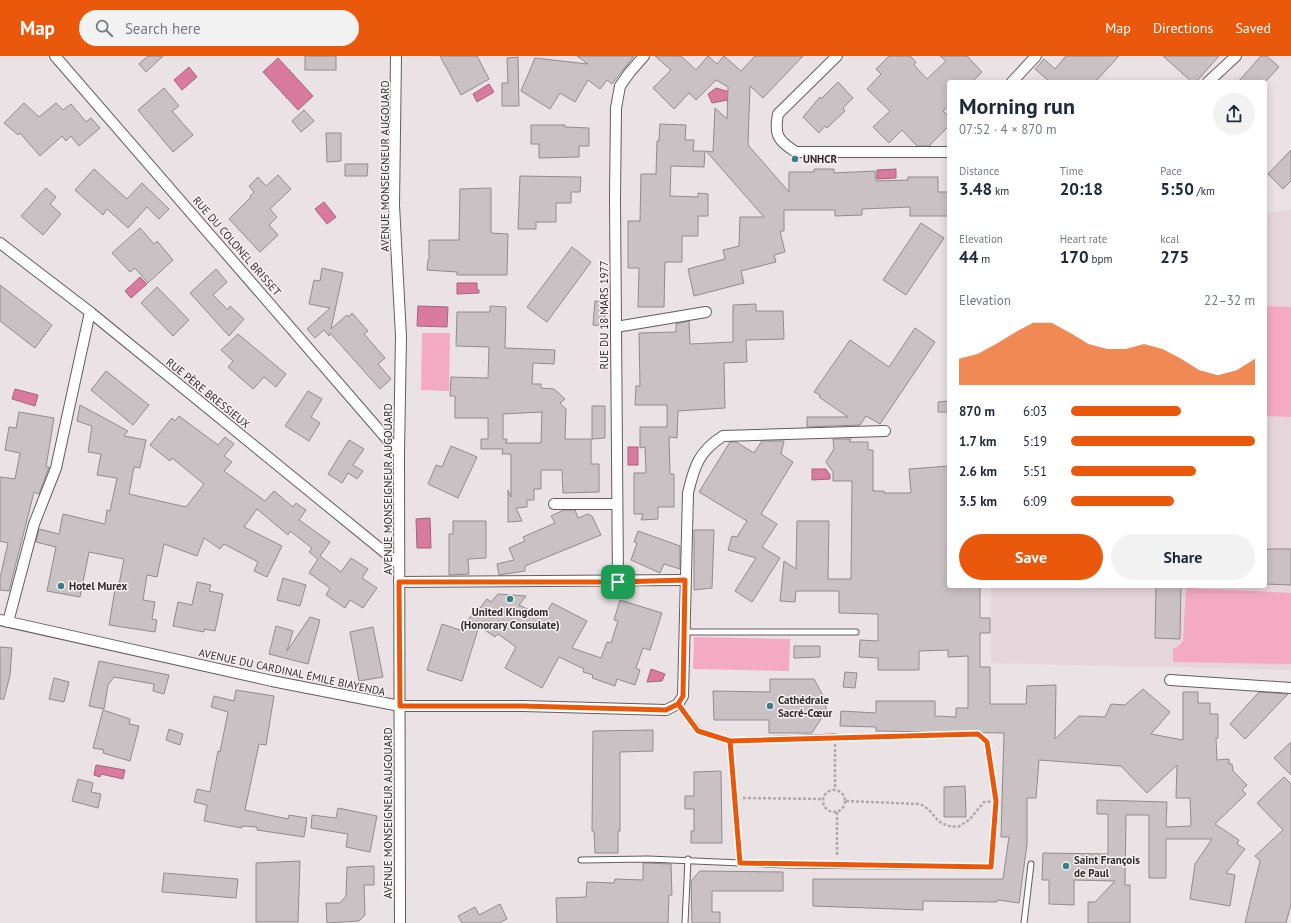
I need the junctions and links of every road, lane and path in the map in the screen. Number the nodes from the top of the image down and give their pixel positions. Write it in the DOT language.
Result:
graph roads {
  1 [pos="55,56"];
  2 [pos="396,56"];
  3 [pos="644,56"];
  4 [pos="837,56"];
  5 [pos="1036,56"];
  6 [pos="1236,56"];
  7 [pos="1014,80"];
  8 [pos="1210,80"];
  9 [pos="947,152"];
  10 [pos="0,242"];
  11 [pos="90,312"];
  12 [pos="706,312"];
  13 [pos="616,326"];
  14 [pos="885,431"];
  15 [pos="399,453"];
  16 [pos="554,504"];
  17 [pos="616,504"];
  18 [pos="399,564"];
  19 [pos="685,580"];
  20 [pos="399,582"];
  21 [pos="618,582"];
  22 [pos="4,621"];
  23 [pos="685,632"];
  24 [pos="856,632"];
  25 [pos="1170,680"];
  26 [pos="1291,688"];
  27 [pos="678,704"];
  28 [pos="400,706"];
  29 [pos="835,737"];
  30 [pos="730,741"];
  31 [pos="835,790"];
  32 [pos="735,798"];
  33 [pos="823,799"];
  34 [pos="846,801"];
  35 [pos="996,801"];
  36 [pos="837,812"];
  37 [pos="688,859"];
  38 [pos="581,860"];
  39 [pos="740,863"];
  40 [pos="1031,864"];
  41 [pos="837,865"];
  42 [pos="991,867"];
  43 [pos="400,923"];
  44 [pos="685,923"];
  45 [pos="1024,923"];
  1 -- 15 [label="street, RUE DU COLONEL BRISSET"];
  2 -- 15 [label="street, AVENUE MONSEIGNEUR AUGOUARD"];
  3 -- 13 [label="street, RUE DU 18 MARS 1977"];
  4 -- 9 [label="street"];
  5 -- 7 [label="street"];
  6 -- 8 [label="street"];
  10 -- 11 [label="street, RUE PÈRE BRESSIEUX"];
  11 -- 18 [label="street, RUE PÈRE BRESSIEUX"];
  11 -- 22 [label="street"];
  12 -- 13 [label="street"];
  13 -- 17 [label="street, RUE DU 18 MARS 1977"];
  14 -- 19 [label="street"];
  15 -- 18 [label="street, AVENUE MONSEIGNEUR AUGOUARD"];
  16 -- 17 [label="street"];
  17 -- 21 [label="street, RUE DU 18 MARS 1977"];
  18 -- 20 [label="street, AVENUE MONSEIGNEUR AUGOUARD"];
  19 -- 21 [label="street"];
  19 -- 23 [label="street"];
  20 -- 21 [label="street"];
  20 -- 28 [label="street, AVENUE MONSEIGNEUR AUGOUARD"];
  22 -- 28 [label="street, AVENUE DU CARDINAL ÉMILE BIAYENDA"];
  23 -- 24 [label="lane"];
  23 -- 27 [label="street"];
  25 -- 26 [label="street"];
  27 -- 28 [label="street, AVENUE DU CARDINAL ÉMILE BIAYENDA"];
  27 -- 30 [label="lane"];
  28 -- 43 [label="street, AVENUE MONSEIGNEUR AUGOUARD"];
  29 -- 30 [label="lane"];
  29 -- 31 [label="path"];
  29 -- 35 [label="path"];
  30 -- 32 [label="lane"];
  31 -- 33 [label="path"];
  31 -- 34 [label="path"];
  32 -- 33 [label="path"];
  32 -- 39 [label="lane"];
  33 -- 36 [label="path"];
  34 -- 35 [label="path"];
  34 -- 36 [label="path"];
  35 -- 42 [label="path"];
  36 -- 41 [label="path"];
  37 -- 38 [label="lane"];
  37 -- 39 [label="lane"];
  37 -- 44 [label="lane"];
  39 -- 41 [label="lane"];
  40 -- 45 [label="lane"];
  41 -- 42 [label="lane"];
}
